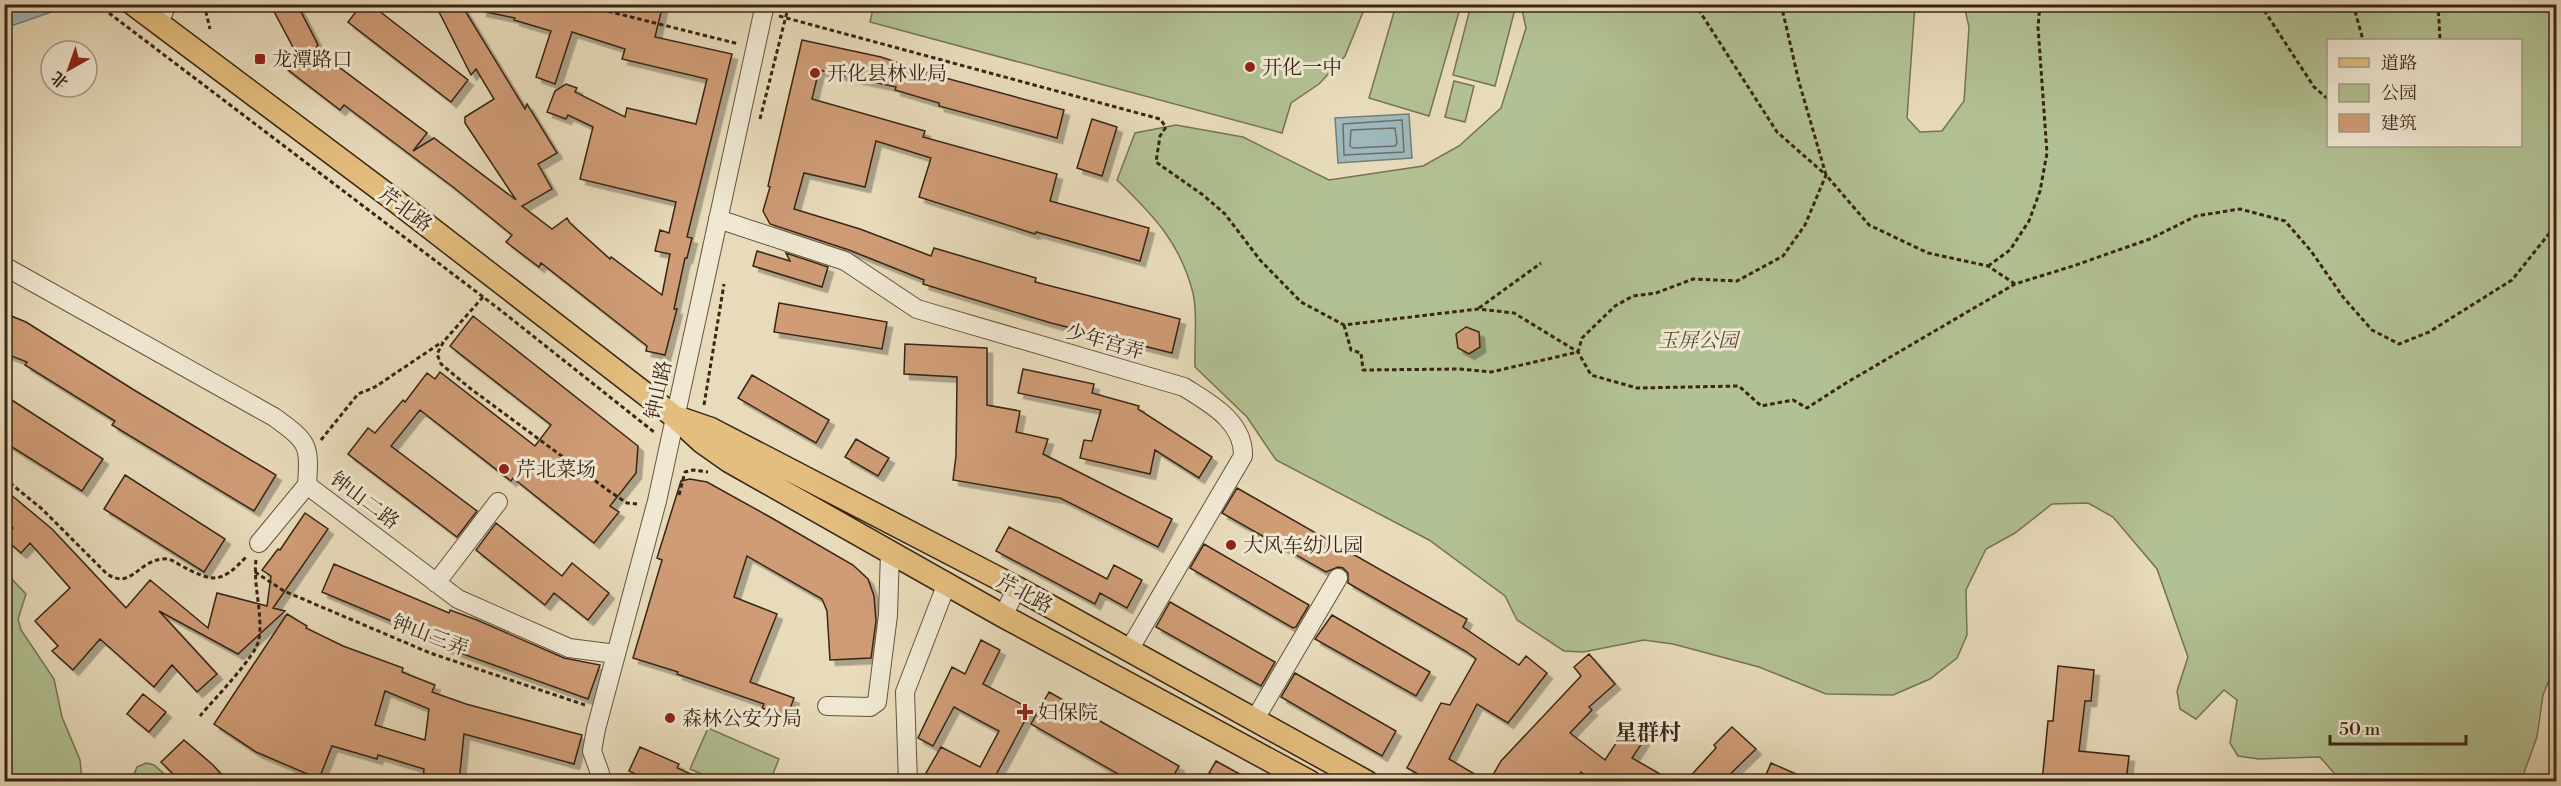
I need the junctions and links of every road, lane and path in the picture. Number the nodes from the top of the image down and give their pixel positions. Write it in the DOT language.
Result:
graph roads {
  1 [pos="97,4"];
  2 [pos="133,4"];
  3 [pos="204,4"];
  4 [pos="579,4"];
  5 [pos="1695,4"];
  6 [pos="1781,4"];
  7 [pos="2040,4"];
  8 [pos="2260,4"];
  9 [pos="2353,4"];
  10 [pos="2438,4"];
  11 [pos="764,8"];
  12 [pos="163,14"];
  13 [pos="210,29"];
  14 [pos="2363,39"];
  15 [pos="2440,39"];
  16 [pos="755,48"];
  17 [pos="2327,98"];
  18 [pos="1826,175"];
  19 [pos="718,219"];
  20 [pos="2556,225"];
  21 [pos="1541,263"];
  22 [pos="4,266"];
  23 [pos="1988,266"];
  24 [pos="498,280"];
  25 [pos="2015,284"];
  26 [pos="483,297"];
  27 [pos="1478,309"];
  28 [pos="1344,325"];
  29 [pos="444,341"];
  30 [pos="1578,352"];
  31 [pos="675,417"];
  32 [pos="656,436"];
  33 [pos="309,453"];
  34 [pos="712,472"];
  35 [pos="4,478"];
  36 [pos="307,485"];
  37 [pos="679,495"];
  38 [pos="657,501"];
  39 [pos="498,502"];
  40 [pos="259,543"];
  41 [pos="890,552"];
  42 [pos="255,572"];
  43 [pos="1338,578"];
  44 [pos="436,583"];
  45 [pos="947,584"];
  46 [pos="1017,588"];
  47 [pos="1003,616"];
  48 [pos="1130,650"];
  49 [pos="616,654"];
  50 [pos="827,706"];
  51 [pos="601,712"];
  52 [pos="200,716"];
  53 [pos="1255,719"];
  54 [pos="602,781"];
  55 [pos="908,782"];
  56 [pos="1310,782"];
  57 [pos="1367,782"];
  1 -- 26 [label="path"];
  2 -- 12 [label="main road, 芹北路"];
  3 -- 13 [label="path"];
  4 -- 16 [label="path"];
  5 -- 18 [label="path"];
  6 -- 18 [label="path"];
  7 -- 23 [label="path"];
  8 -- 17 [label="path"];
  9 -- 14 [label="path"];
  10 -- 15 [label="path"];
  11 -- 16 [label="street, 钟山路"];
  11 -- 28 [label="path"];
  12 -- 24 [label="main road, 芹北路"];
  16 -- 19 [label="street, 钟山路"];
  18 -- 23 [label="path"];
  18 -- 30 [label="path"];
  19 -- 31 [label="street, 钟山路"];
  19 -- 48 [label="street, 少年宫弄"];
  20 -- 25 [label="path"];
  21 -- 27 [label="path"];
  22 -- 33 [label="street"];
  23 -- 25 [label="path"];
  24 -- 26 [label="path"];
  24 -- 31 [label="main road, 芹北路"];
  25 -- 30 [label="path"];
  26 -- 29 [label="path"];
  26 -- 32 [label="path"];
  27 -- 28 [label="path"];
  27 -- 30 [label="path"];
  28 -- 30 [label="path"];
  29 -- 33 [label="path"];
  29 -- 38 [label="path"];
  31 -- 38 [label="street, 钟山路"];
  31 -- 41 [label="main road, 芹北路"];
  31 -- 46 [label="main road, 芹北路"];
  33 -- 36 [label="street, 钟山二路"];
  34 -- 37 [label="path"];
  35 -- 40 [label="path"];
  36 -- 40 [label="street"];
  36 -- 44 [label="street, 钟山二路"];
  38 -- 49 [label="street, 钟山路"];
  39 -- 44 [label="street"];
  40 -- 42 [label="path"];
  41 -- 45 [label="main road, 芹北路"];
  41 -- 50 [label="street"];
  42 -- 51 [label="path, 钟山三弄"];
  42 -- 52 [label="path"];
  43 -- 53 [label="street"];
  44 -- 49 [label="street, 钟山二路"];
  45 -- 47 [label="main road, 芹北路"];
  45 -- 55 [label="street"];
  46 -- 47 [label="street"];
  46 -- 48 [label="main road, 芹北路"];
  47 -- 56 [label="main road, 芹北路"];
  48 -- 53 [label="main road, 芹北路"];
  49 -- 51 [label="street, 钟山路"];
  51 -- 54 [label="street, 钟山路"];
  53 -- 57 [label="main road, 芹北路"];
}
